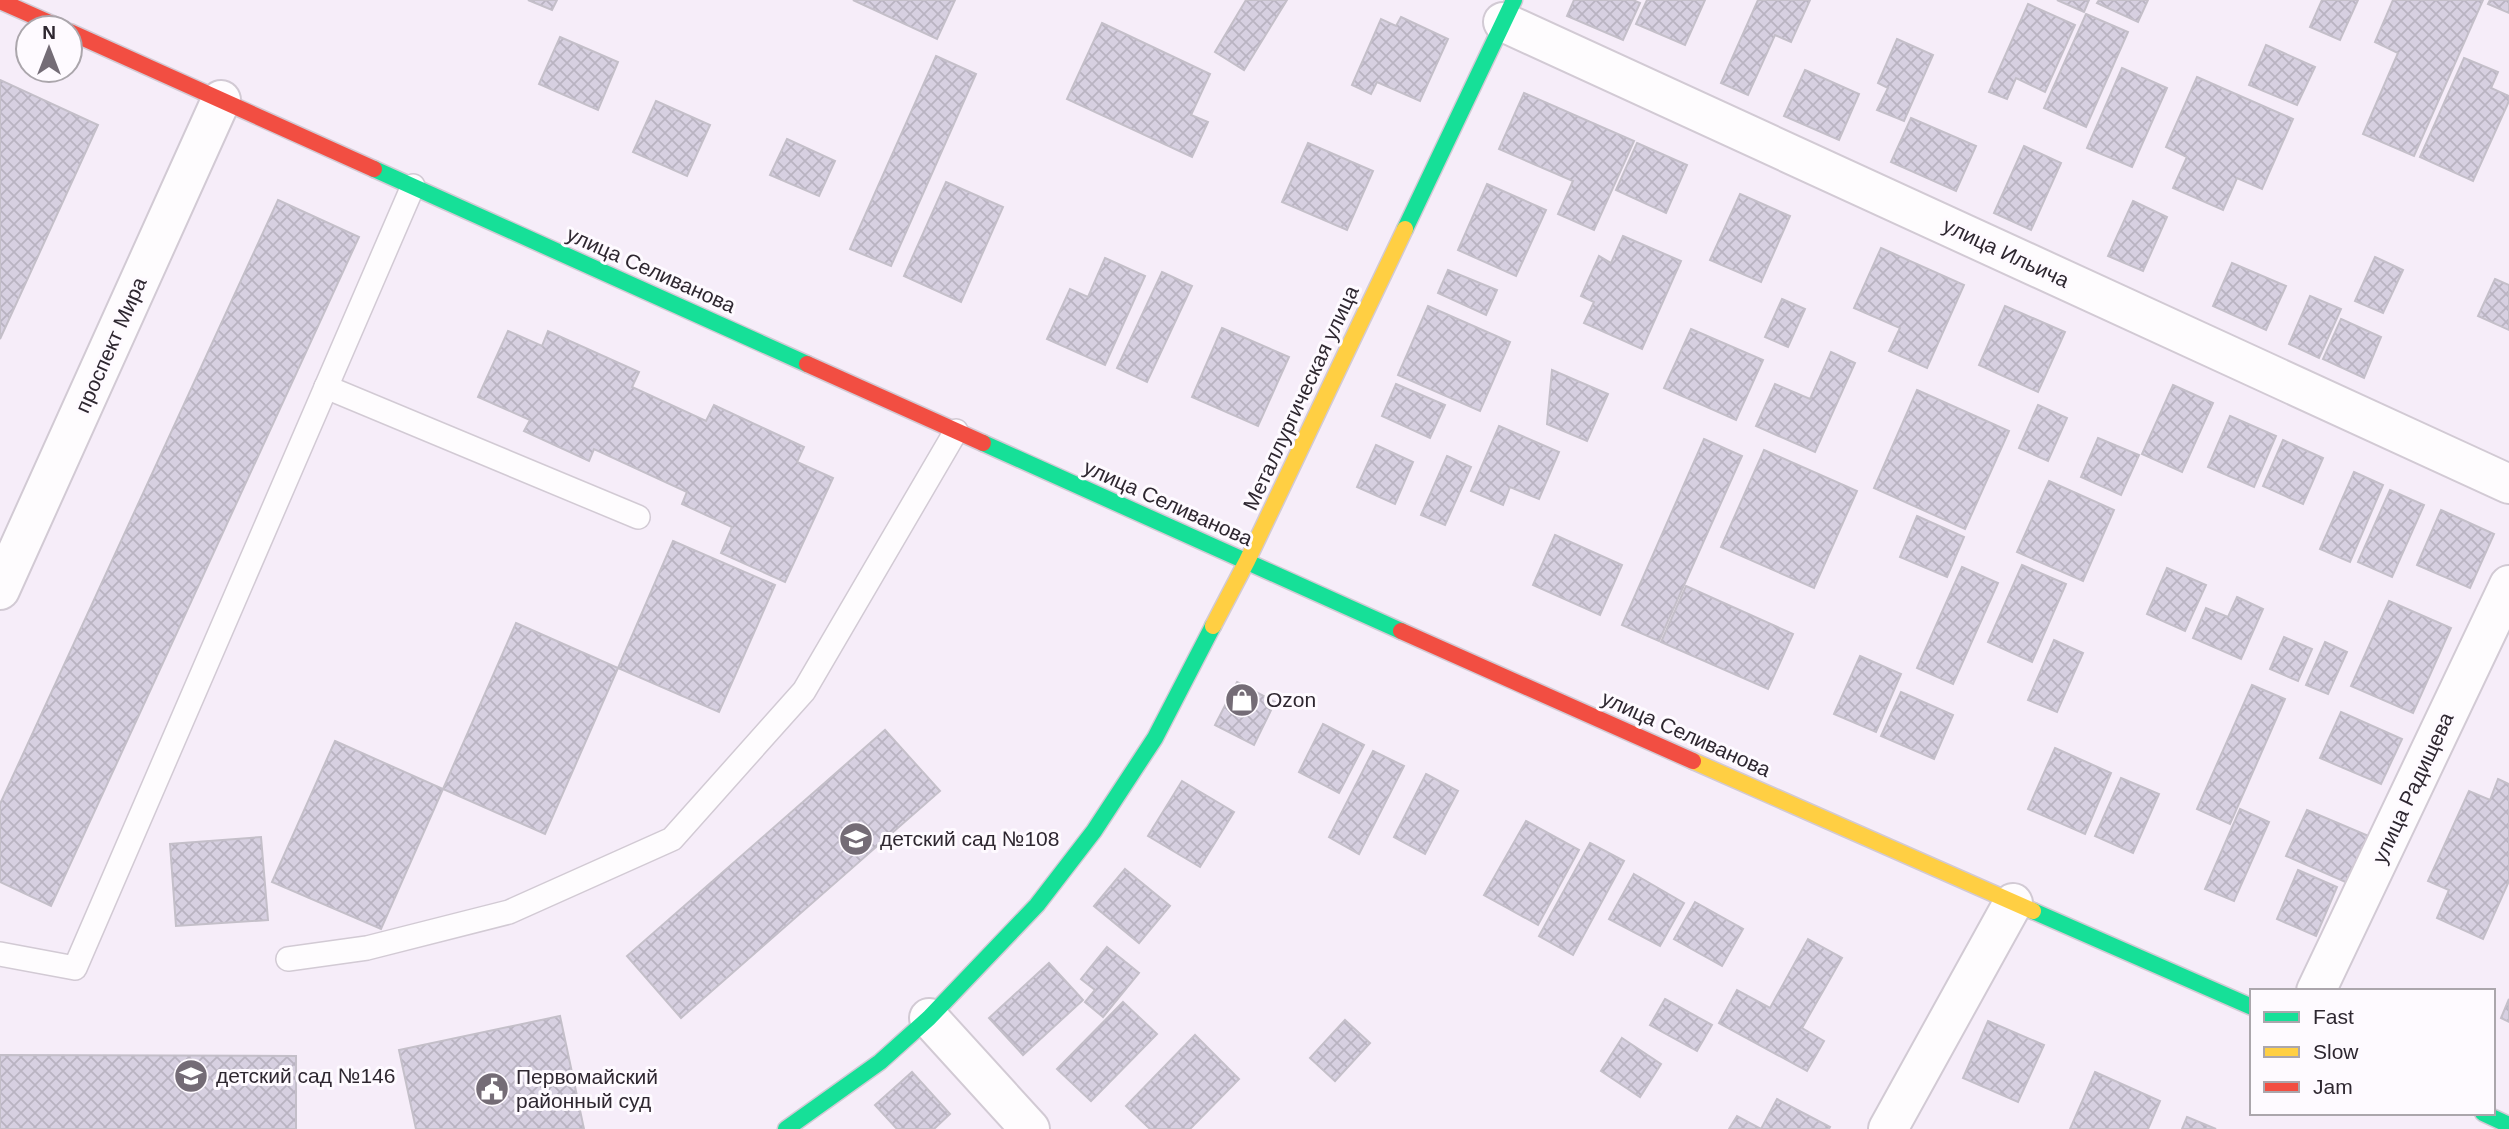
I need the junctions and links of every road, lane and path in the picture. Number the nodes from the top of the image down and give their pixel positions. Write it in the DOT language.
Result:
graph roads {
  1 [pos="0,1"];
  2 [pos="1508,11"];
  3 [pos="29,14"];
  4 [pos="84,38"];
  5 [pos="221,100"];
  6 [pos="413,186"];
  7 [pos="326,387"];
  8 [pos="956,431"];
  9 [pos="2509,484"];
  10 [pos="638,517"];
  11 [pos="1247,561"];
  12 [pos="2509,585"];
  13 [pos="0,590"];
  14 [pos="2013,903"];
  15 [pos="0,954"];
  16 [pos="288,959"];
  17 [pos="2317,989"];
  18 [pos="2250,1006"];
  19 [pos="929,1018"];
  20 [pos="2487,1115"];
  21 [pos="2509,1125"];
  22 [pos="786,1129"];
  23 [pos="1030,1129"];
  24 [pos="1888,1129"];
  1 -- 3 [label="street"];
  2 -- 9 [label="street, улица Ильича"];
  2 -- 11 [label="street, Металлургическая улица"];
  4 -- 5 [label="street, улица Селиванова"];
  5 -- 6 [label="street, улица Селиванова"];
  5 -- 13 [label="street, проспект Мира"];
  6 -- 7 [label="lane"];
  6 -- 8 [label="street, улица Селиванова"];
  7 -- 10 [label="lane"];
  7 -- 15 [label="lane"];
  8 -- 11 [label="street, улица Селиванова"];
  8 -- 16 [label="lane"];
  11 -- 14 [label="street, улица Селиванова"];
  11 -- 19 [label="street, Металлургическая улица"];
  12 -- 17 [label="street, улица Радищева"];
  14 -- 18 [label="street, улица Селиванова"];
  14 -- 24 [label="street"];
  19 -- 22 [label="street, Металлургическая улица"];
  19 -- 23 [label="street"];
  20 -- 21 [label="street"];
}
